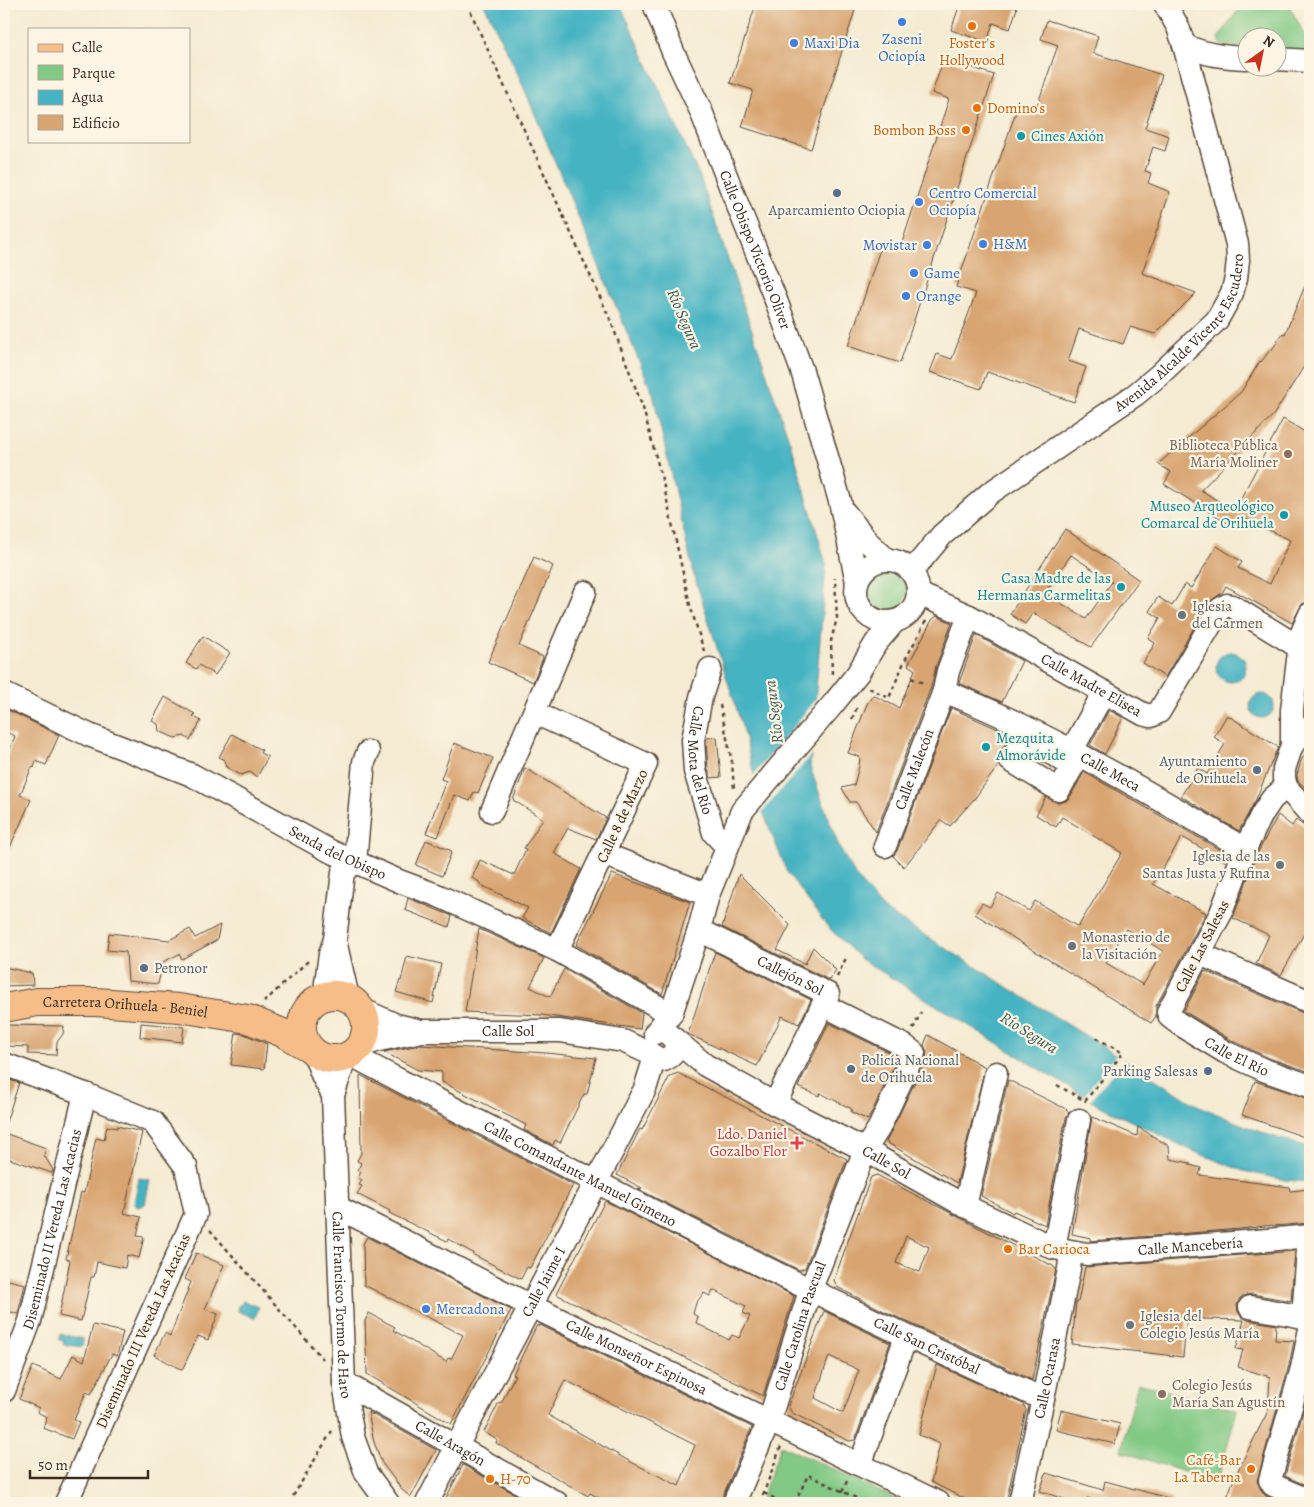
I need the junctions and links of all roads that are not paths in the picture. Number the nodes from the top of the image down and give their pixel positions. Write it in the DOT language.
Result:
graph roads {
  1 [pos="654,4"];
  2 [pos="1165,4"];
  3 [pos="1184,46"];
  4 [pos="1236,57"];
  5 [pos="1286,60"];
  6 [pos="1310,61"];
  7 [pos="840,502"];
  8 [pos="886,560"];
  9 [pos="912,572"];
  10 [pos="857,582"];
  11 [pos="585,592"];
  12 [pos="919,594"];
  13 [pos="861,609"];
  14 [pos="1310,614"];
  15 [pos="969,616"];
  16 [pos="894,622"];
  17 [pos="1304,653"];
  18 [pos="710,669"];
  19 [pos="863,682"];
  20 [pos="944,691"];
  21 [pos="1104,692"];
  22 [pos="4,694"];
  23 [pos="535,713"];
  24 [pos="1301,715"];
  25 [pos="1310,727"];
  26 [pos="1292,745"];
  27 [pos="1072,750"];
  28 [pos="368,752"];
  29 [pos="1286,787"];
  30 [pos="492,811"];
  31 [pos="1310,814"];
  32 [pos="885,846"];
  33 [pos="727,847"];
  34 [pos="1246,849"];
  35 [pos="604,854"];
  36 [pos="355,862"];
  37 [pos="708,895"];
  38 [pos="699,930"];
  39 [pos="557,950"];
  40 [pos="1200,954"];
  41 [pos="336,1002"];
  42 [pos="1310,1002"];
  43 [pos="823,1005"];
  44 [pos="4,1008"];
  45 [pos="1169,1014"];
  46 [pos="248,1018"];
  47 [pos="422,1031"];
  48 [pos="662,1041"];
  49 [pos="311,1050"];
  50 [pos="352,1053"];
  51 [pos="4,1064"];
  52 [pos="996,1073"];
  53 [pos="1310,1086"];
  54 [pos="85,1094"];
  55 [pos="333,1095"];
  56 [pos="775,1104"];
  57 [pos="1082,1111"];
  58 [pos="866,1150"];
  59 [pos="595,1182"];
  60 [pos="965,1206"];
  61 [pos="337,1207"];
  62 [pos="1310,1236"];
  63 [pos="1062,1250"];
  64 [pos="810,1291"];
  65 [pos="531,1306"];
  66 [pos="1250,1306"];
  67 [pos="1308,1322"];
  68 [pos="906,1337"];
  69 [pos="4,1391"];
  70 [pos="346,1393"];
  71 [pos="1043,1399"];
  72 [pos="769,1420"];
  73 [pos="457,1447"];
  74 [pos="855,1470"];
  75 [pos="1310,1500"];
  76 [pos="66,1503"];
  77 [pos="388,1503"];
  78 [pos="427,1503"];
  79 [pos="557,1503"];
  80 [pos="734,1503"];
  81 [pos="939,1503"];
  82 [pos="1020,1503"];
  1 -- 7 [label="street, Calle Obispo Victorio Oliver"];
  2 -- 3 [label="street, Avenida Alcalde Vicente Escudero"];
  3 -- 4 [label="street"];
  3 -- 9 [label="street, Avenida Alcalde Vicente Escudero"];
  5 -- 6 [label="street"];
  7 -- 8 [label="street, Calle Obispo Victorio Oliver"];
  7 -- 10 [label="street, Calle Obispo Victorio Oliver"];
  8 -- 9 [label="street"];
  8 -- 10 [label="street"];
  9 -- 12 [label="street"];
  10 -- 13 [label="street"];
  11 -- 23 [label="street"];
  12 -- 15 [label="street, Calle Madre Elisea"];
  12 -- 16 [label="street"];
  13 -- 16 [label="street"];
  13 -- 19 [label="street"];
  14 -- 17 [label="street"];
  15 -- 20 [label="street, Calle Malecón"];
  15 -- 21 [label="street, Calle Madre Elisea"];
  16 -- 19 [label="street"];
  17 -- 21 [label="street, Calle Madre Elisea"];
  17 -- 24 [label="street"];
  18 -- 33 [label="street, Calle Mota del Río"];
  19 -- 33 [label="street, Calle Mota del Río"];
  20 -- 27 [label="street, Calle Meca"];
  20 -- 32 [label="street, Calle Malecón"];
  21 -- 27 [label="street"];
  22 -- 36 [label="street, Senda del Obispo"];
  23 -- 30 [label="street"];
  23 -- 35 [label="street, Calle 8 de Marzo"];
  24 -- 26 [label="street"];
  25 -- 26 [label="street"];
  26 -- 29 [label="street"];
  27 -- 34 [label="street, Calle Meca"];
  28 -- 36 [label="street"];
  29 -- 31 [label="street"];
  29 -- 34 [label="street, Calle Las Salesas"];
  33 -- 37 [label="street, Calle Mota del Río"];
  34 -- 40 [label="street, Calle Las Salesas"];
  35 -- 37 [label="street"];
  35 -- 39 [label="street, Calle 8 de Marzo"];
  36 -- 39 [label="street, Senda del Obispo"];
  36 -- 41 [label="street"];
  37 -- 38 [label="street, Calle Mota del Río"];
  38 -- 43 [label="street, Callejón Sol"];
  38 -- 48 [label="street, Calle Mota del Río"];
  39 -- 48 [label="street, Senda del Obispo"];
  40 -- 42 [label="street"];
  40 -- 45 [label="street, Calle Las Salesas"];
  41 -- 46 [label="main road, Carretera Orihuela - Beniel"];
  41 -- 47 [label="street"];
  41 -- 49 [label="main road"];
  41 -- 50 [label="main road"];
  43 -- 56 [label="street, Callejón Sol"];
  43 -- 58 [label="street, Calle Carolina Pascual"];
  44 -- 46 [label="main road, Carretera Orihuela - Beniel"];
  45 -- 53 [label="street, Calle El Río"];
  46 -- 49 [label="main road, Carretera Orihuela - Beniel"];
  47 -- 48 [label="street, Calle Sol"];
  47 -- 50 [label="street"];
  48 -- 56 [label="street, Calle Sol"];
  48 -- 59 [label="street, Calle Jaime I"];
  49 -- 50 [label="main road"];
  49 -- 55 [label="street, Calle Francisco Tormo de Haro"];
  50 -- 55 [label="street, Calle Francisco Tormo de Haro"];
  50 -- 59 [label="street, Calle Comandante Manuel Gimeno"];
  51 -- 54 [label="street"];
  52 -- 60 [label="street"];
  54 -- 69 [label="street, Diseminado II Vereda Las Acacias"];
  54 -- 76 [label="street, Diseminado III Vereda Las Acacias"];
  55 -- 61 [label="street, Calle Francisco Tormo de Haro"];
  56 -- 58 [label="street, Calle Sol"];
  57 -- 63 [label="street, Calle Ocarasa"];
  58 -- 60 [label="street, Calle Sol"];
  58 -- 64 [label="street, Calle Carolina Pascual"];
  59 -- 64 [label="street, Calle Comandante Manuel Gimeno"];
  59 -- 65 [label="street, Calle Jaime I"];
  60 -- 63 [label="street, Calle Sol"];
  61 -- 65 [label="street, Calle Monseñor Espinosa"];
  61 -- 70 [label="street, Calle Francisco Tormo de Haro"];
  62 -- 63 [label="street, Calle Mancebería"];
  62 -- 67 [label="street"];
  63 -- 71 [label="street, Calle Ocarasa"];
  64 -- 68 [label="street, Calle San Cristóbal"];
  64 -- 72 [label="street, Calle Carolina Pascual"];
  65 -- 72 [label="street, Calle Monseñor Espinosa"];
  65 -- 73 [label="street, Calle Jaime I"];
  66 -- 67 [label="street"];
  67 -- 75 [label="street"];
  68 -- 71 [label="street, Calle San Cristóbal"];
  68 -- 74 [label="street"];
  70 -- 73 [label="street, Calle Aragón"];
  70 -- 77 [label="street, Calle Francisco Tormo de Haro"];
  71 -- 82 [label="street, Calle Ocarasa"];
  72 -- 74 [label="street, Calle Monseñor Espinosa"];
  72 -- 80 [label="street, Calle Carolina Pascual"];
  73 -- 78 [label="street, Calle Jaime I"];
  73 -- 79 [label="street, Calle Aragón"];
  74 -- 81 [label="street, Calle Monseñor Espinosa"];
}
